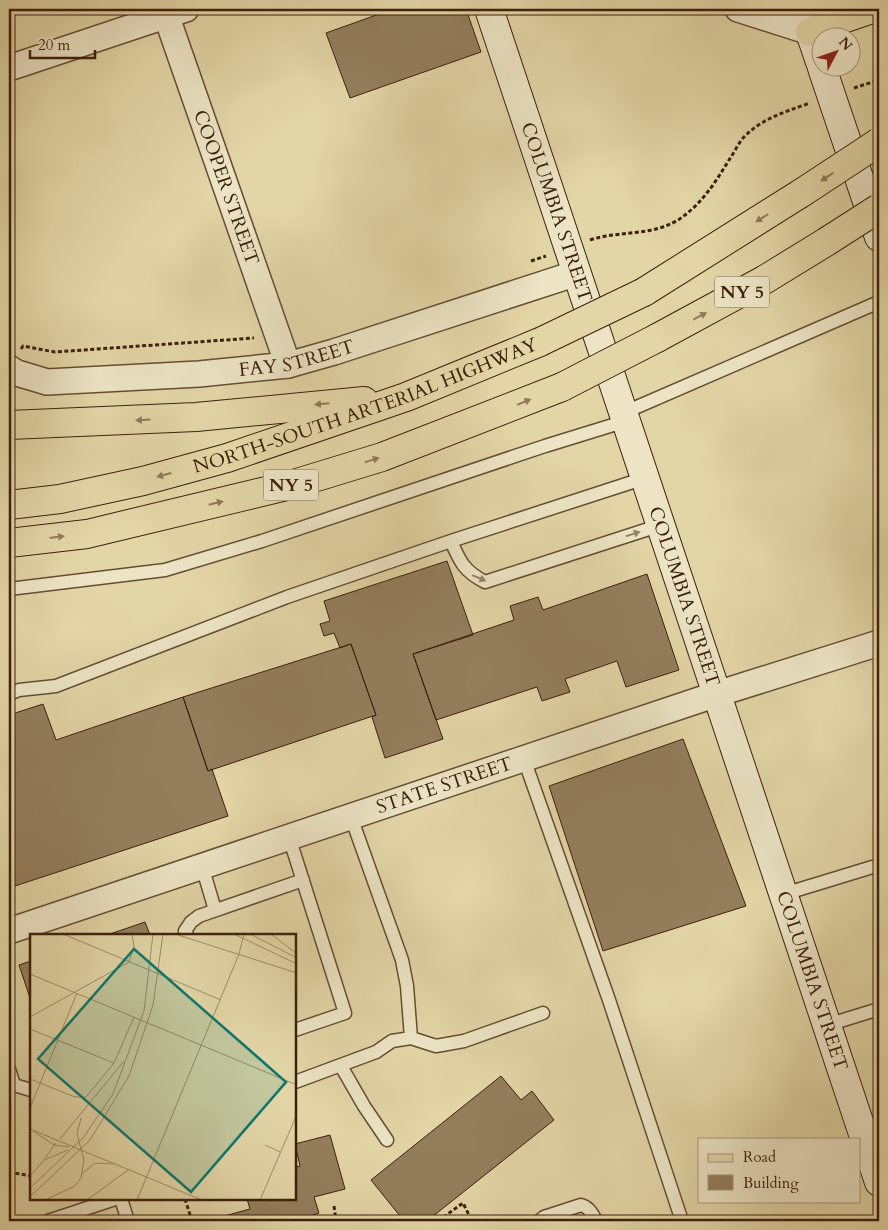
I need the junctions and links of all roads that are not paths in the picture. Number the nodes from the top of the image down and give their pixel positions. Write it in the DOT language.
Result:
graph roads {
  1 [pos="489,9"];
  2 [pos="738,9"];
  3 [pos="872,9"];
  4 [pos="172,11"];
  5 [pos="806,20"];
  6 [pos="810,32"];
  7 [pos="9,68"];
  8 [pos="826,78"];
  9 [pos="879,142"];
  10 [pos="879,208"];
  11 [pos="879,237"];
  12 [pos="577,274"];
  13 [pos="879,302"];
  14 [pos="14,360"];
  15 [pos="288,365"];
  16 [pos="406,397"];
  17 [pos="625,417"];
  18 [pos="9,425"];
  19 [pos="645,478"];
  20 [pos="9,505"];
  21 [pos="661,525"];
  22 [pos="451,541"];
  23 [pos="9,543"];
  24 [pos="9,590"];
  25 [pos="879,643"];
  26 [pos="9,694"];
  27 [pos="717,694"];
  28 [pos="524,759"];
  29 [pos="351,817"];
  30 [pos="289,837"];
  31 [pos="202,866"];
  32 [pos="879,866"];
  33 [pos="303,880"];
  34 [pos="784,894"];
  35 [pos="215,910"];
  36 [pos="9,931"];
  37 [pos="186,934"];
  38 [pos="879,1009"];
  39 [pos="542,1013"];
  40 [pos="827,1025"];
  41 [pos="296,1030"];
  42 [pos="411,1038"];
  43 [pos="341,1066"];
  44 [pos="9,1069"];
  45 [pos="296,1082"];
  46 [pos="30,1090"];
  47 [pos="387,1140"];
  48 [pos="879,1182"];
  49 [pos="112,1200"];
  50 [pos="121,1200"];
  51 [pos="48,1221"];
  52 [pos="128,1221"];
  53 [pos="539,1221"];
  54 [pos="596,1221"];
  55 [pos="682,1221"];
  1 -- 12 [label="street, COLUMBIA STREET"];
  2 -- 5 [label="street"];
  3 -- 5 [label="main road"];
  4 -- 7 [label="street"];
  4 -- 15 [label="street, COOPER STREET"];
  5 -- 6 [label="street"];
  8 -- 11 [label="street"];
  9 -- 16 [label="main road, NORTH-SOUTH ARTERIAL HIGHWAY / NY 5, one-way, bridge"];
  23 -- 10 [label="main road, NY 5, one-way, bridge"];
  12 -- 15 [label="street, FAY STREET"];
  12 -- 17 [label="street, COLUMBIA STREET"];
  13 -- 17 [label="lane"];
  14 -- 15 [label="street, FAY STREET"];
  16 -- 18 [label="main road, one-way"];
  16 -- 20 [label="main road, NORTH-SOUTH ARTERIAL HIGHWAY / NY 5, one-way"];
  17 -- 19 [label="street, COLUMBIA STREET"];
  17 -- 24 [label="lane"];
  19 -- 21 [label="street, COLUMBIA STREET"];
  19 -- 22 [label="lane"];
  22 -- 21 [label="lane, one-way"];
  21 -- 27 [label="street, COLUMBIA STREET"];
  22 -- 26 [label="lane"];
  25 -- 27 [label="street, STATE STREET"];
  27 -- 28 [label="street, STATE STREET"];
  27 -- 34 [label="street, COLUMBIA STREET"];
  28 -- 29 [label="street, STATE STREET"];
  28 -- 55 [label="lane"];
  29 -- 30 [label="street, STATE STREET"];
  29 -- 42 [label="lane"];
  30 -- 31 [label="street, STATE STREET"];
  30 -- 33 [label="lane"];
  31 -- 35 [label="lane"];
  31 -- 36 [label="street, STATE STREET"];
  32 -- 34 [label="lane"];
  33 -- 35 [label="lane"];
  33 -- 41 [label="lane"];
  34 -- 40 [label="street, COLUMBIA STREET"];
  35 -- 37 [label="lane"];
  38 -- 40 [label="lane"];
  39 -- 42 [label="lane"];
  40 -- 48 [label="street, COLUMBIA STREET"];
  42 -- 43 [label="lane"];
  43 -- 45 [label="lane"];
  43 -- 47 [label="lane"];
  44 -- 46 [label="lane"];
  49 -- 51 [label="lane"];
  50 -- 52 [label="lane"];
  53 -- 54 [label="lane"];
}
